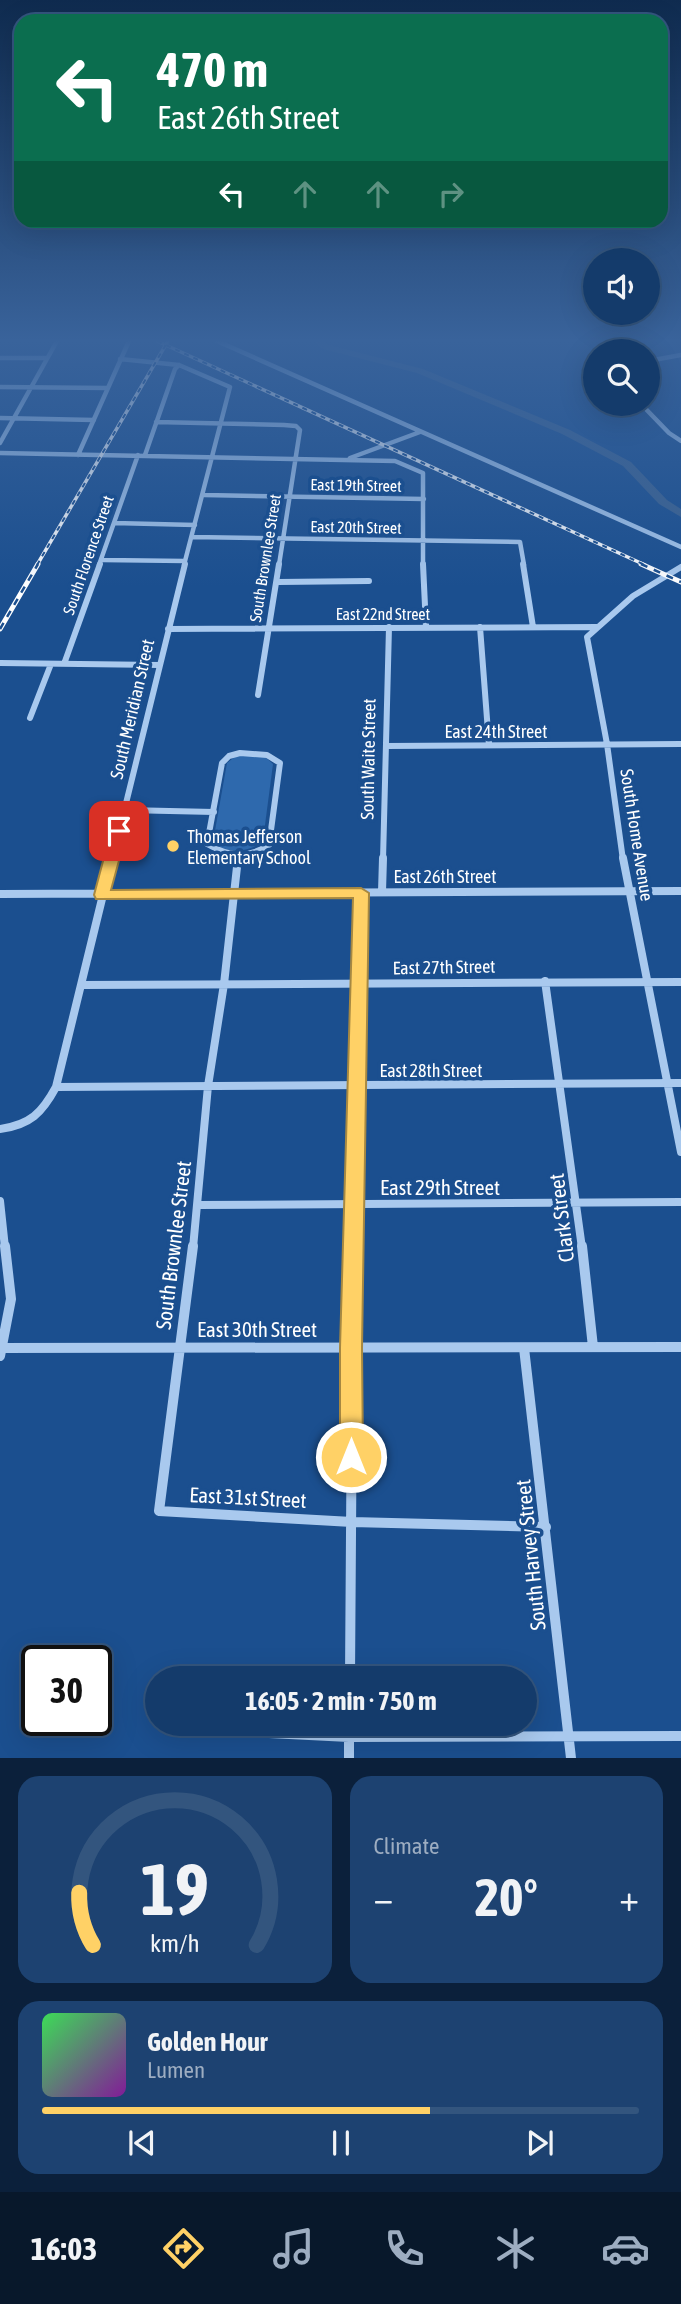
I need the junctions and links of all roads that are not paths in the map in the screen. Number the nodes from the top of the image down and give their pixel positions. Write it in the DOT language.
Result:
graph roads {
  1 [pos="11,423"];
  2 [pos="93,423"];
  3 [pos="156,423"];
  4 [pos="190,423"];
  5 [pos="400,423"];
  6 [pos="659,423"];
  7 [pos="222,424"];
  8 [pos="420,432"];
  9 [pos="681,441"];
  10 [pos="0,443"];
  11 [pos="372,449"];
  12 [pos="0,453"];
  13 [pos="78,455"];
  14 [pos="141,455"];
  15 [pos="212,457"];
  16 [pos="296,459"];
  17 [pos="346,460"];
  18 [pos="373,460"];
  19 [pos="204,495"];
  20 [pos="291,496"];
  21 [pos="424,499"];
  22 [pos="114,523"];
  23 [pos="195,525"];
  24 [pos="192,537"];
  25 [pos="284,539"];
  26 [pos="422,540"];
  27 [pos="681,547"];
  28 [pos="103,560"];
  29 [pos="185,561"];
  30 [pos="681,567"];
  31 [pos="278,582"];
  32 [pos="369,582"];
  33 [pos="388,627"];
  34 [pos="426,627"];
  35 [pos="480,627"];
  36 [pos="533,627"];
  37 [pos="598,627"];
  38 [pos="270,628"];
  39 [pos="168,629"];
  40 [pos="0,663"];
  41 [pos="51,664"];
  42 [pos="64,664"];
  43 [pos="159,665"];
  44 [pos="258,695"];
  45 [pos="30,719"];
  46 [pos="607,744"];
  47 [pos="681,744"];
  48 [pos="489,745"];
  49 [pos="386,746"];
  50 [pos="125,810"];
  51 [pos="214,812"];
  52 [pos="238,856"];
  53 [pos="681,891"];
  54 [pos="382,892"];
  55 [pos="628,892"];
  56 [pos="233,893"];
  57 [pos="361,893"];
  58 [pos="0,894"];
  59 [pos="102,895"];
  60 [pos="545,981"];
  61 [pos="649,982"];
  62 [pos="681,982"];
  63 [pos="224,984"];
  64 [pos="358,984"];
  65 [pos="82,985"];
  66 [pos="668,1083"];
  67 [pos="681,1083"];
  68 [pos="561,1084"];
  69 [pos="208,1086"];
  70 [pos="358,1086"];
  71 [pos="56,1087"];
  72 [pos="0,1129"];
  73 [pos="681,1152"];
  74 [pos="0,1201"];
  75 [pos="681,1202"];
  76 [pos="578,1204"];
  77 [pos="198,1205"];
  78 [pos="354,1205"];
  79 [pos="593,1347"];
  80 [pos="681,1347"];
  81 [pos="178,1348"];
  82 [pos="351,1348"];
  83 [pos="524,1348"];
  84 [pos="1,1351"];
  85 [pos="159,1511"];
  86 [pos="352,1522"];
  87 [pos="546,1527"];
  88 [pos="350,1666"];
  89 [pos="349,1736"];
  90 [pos="537,1736"];
  91 [pos="681,1736"];
  92 [pos="569,1737"];
  93 [pos="349,1758"];
  94 [pos="571,1758"];
  1 -- 10 [label="street"];
  2 -- 13 [label="street"];
  3 -- 14 [label="street, South Florence Street"];
  4 -- 7 [label="street"];
  5 -- 8 [label="street"];
  6 -- 9 [label="street"];
  7 -- 15 [label="street, South Meridian Street"];
  7 -- 16 [label="street, South Brownlee Street"];
  8 -- 11 [label="street"];
  8 -- 27 [label="street"];
  11 -- 17 [label="street"];
  11 -- 18 [label="street"];
  12 -- 13 [label="street"];
  13 -- 14 [label="street"];
  14 -- 15 [label="street"];
  14 -- 22 [label="street, South Florence Street"];
  15 -- 16 [label="street"];
  15 -- 19 [label="street, South Meridian Street"];
  16 -- 17 [label="street"];
  16 -- 20 [label="street, South Brownlee Street"];
  17 -- 18 [label="street"];
  18 -- 21 [label="street"];
  19 -- 20 [label="street, East 19th Street"];
  19 -- 23 [label="street, South Meridian Street"];
  20 -- 21 [label="street, East 19th Street"];
  20 -- 25 [label="street, South Brownlee Street"];
  21 -- 26 [label="street"];
  22 -- 23 [label="street"];
  22 -- 28 [label="street, South Florence Street"];
  23 -- 24 [label="street, South Meridian Street"];
  24 -- 25 [label="street, East 20th Street"];
  24 -- 29 [label="street, South Meridian Street"];
  25 -- 26 [label="street, East 20th Street"];
  25 -- 31 [label="street, South Brownlee Street"];
  26 -- 34 [label="street"];
  26 -- 36 [label="street, East 20th Street"];
  28 -- 29 [label="street"];
  28 -- 42 [label="street, South Florence Street"];
  29 -- 39 [label="street, South Meridian Street"];
  30 -- 37 [label="street"];
  31 -- 32 [label="street"];
  31 -- 38 [label="street, South Brownlee Street"];
  33 -- 34 [label="street, East 22nd Street"];
  33 -- 38 [label="street, East 22nd Street"];
  33 -- 49 [label="street, South Waite Street"];
  34 -- 35 [label="street, East 22nd Street"];
  35 -- 36 [label="street, East 22nd Street"];
  35 -- 48 [label="street"];
  36 -- 37 [label="street, East 22nd Street"];
  37 -- 46 [label="street, South Home Avenue"];
  38 -- 39 [label="street, East 22nd Street"];
  38 -- 44 [label="street, South Brownlee Street"];
  39 -- 43 [label="street, South Meridian Street"];
  40 -- 41 [label="street"];
  41 -- 42 [label="street"];
  41 -- 45 [label="street"];
  42 -- 43 [label="street"];
  43 -- 50 [label="street, South Meridian Street"];
  46 -- 47 [label="street, East 24th Street"];
  46 -- 48 [label="street, East 24th Street"];
  46 -- 55 [label="street, South Home Avenue"];
  48 -- 49 [label="street, East 24th Street"];
  49 -- 54 [label="street, South Waite Street"];
  50 -- 51 [label="street"];
  50 -- 59 [label="street, South Meridian Street"];
  51 -- 52 [label="street"];
  51 -- 52 [label="street"];
  52 -- 56 [label="street, South Brownlee Street"];
  53 -- 55 [label="street, East 26th Street"];
  54 -- 55 [label="street, East 26th Street"];
  54 -- 57 [label="street, East 26th Street"];
  55 -- 61 [label="street, South Home Avenue"];
  56 -- 57 [label="street, East 26th Street"];
  56 -- 59 [label="street, East 26th Street"];
  56 -- 63 [label="street, South Brownlee Street"];
  57 -- 64 [label="street"];
  58 -- 59 [label="street, East 26th Street"];
  59 -- 65 [label="street, South Meridian Street"];
  60 -- 61 [label="street, East 27th Street"];
  60 -- 64 [label="street, East 27th Street"];
  60 -- 68 [label="street, Clark Street"];
  61 -- 62 [label="street, East 27th Street"];
  61 -- 66 [label="street, South Home Avenue"];
  63 -- 64 [label="street, East 27th Street"];
  63 -- 65 [label="street, East 27th Street"];
  63 -- 69 [label="street, South Brownlee Street"];
  64 -- 70 [label="street"];
  65 -- 71 [label="street, South Meridian Street"];
  66 -- 67 [label="street, East 28th Street"];
  66 -- 68 [label="street, East 28th Street"];
  66 -- 73 [label="street, South Home Avenue"];
  68 -- 70 [label="street, East 28th Street"];
  68 -- 76 [label="street, Clark Street"];
  69 -- 70 [label="street, East 28th Street"];
  69 -- 71 [label="street, East 28th Street"];
  69 -- 77 [label="street, South Brownlee Street"];
  70 -- 78 [label="street"];
  71 -- 72 [label="street, South Meridian Street"];
  74 -- 84 [label="street"];
  75 -- 76 [label="street, East 29th Street"];
  76 -- 78 [label="street, East 29th Street"];
  76 -- 79 [label="street, Clark Street"];
  77 -- 78 [label="street, East 29th Street"];
  77 -- 81 [label="street, South Brownlee Street"];
  78 -- 82 [label="street"];
  79 -- 80 [label="street, East 30th Street"];
  79 -- 83 [label="street, East 30th Street"];
  81 -- 82 [label="street, East 30th Street"];
  81 -- 84 [label="street, East 30th Street"];
  81 -- 85 [label="street, South Brownlee Street"];
  82 -- 83 [label="street, East 30th Street"];
  82 -- 86 [label="street"];
  83 -- 87 [label="street, South Harvey Street"];
  85 -- 86 [label="street, East 31st Street"];
  86 -- 87 [label="street, East 31st Street"];
  86 -- 88 [label="street"];
  87 -- 92 [label="street, South Harvey Street"];
  89 -- 93 [label="street"];
  90 -- 92 [label="street"];
  91 -- 92 [label="street"];
  92 -- 94 [label="street, South Harvey Street"];
}
